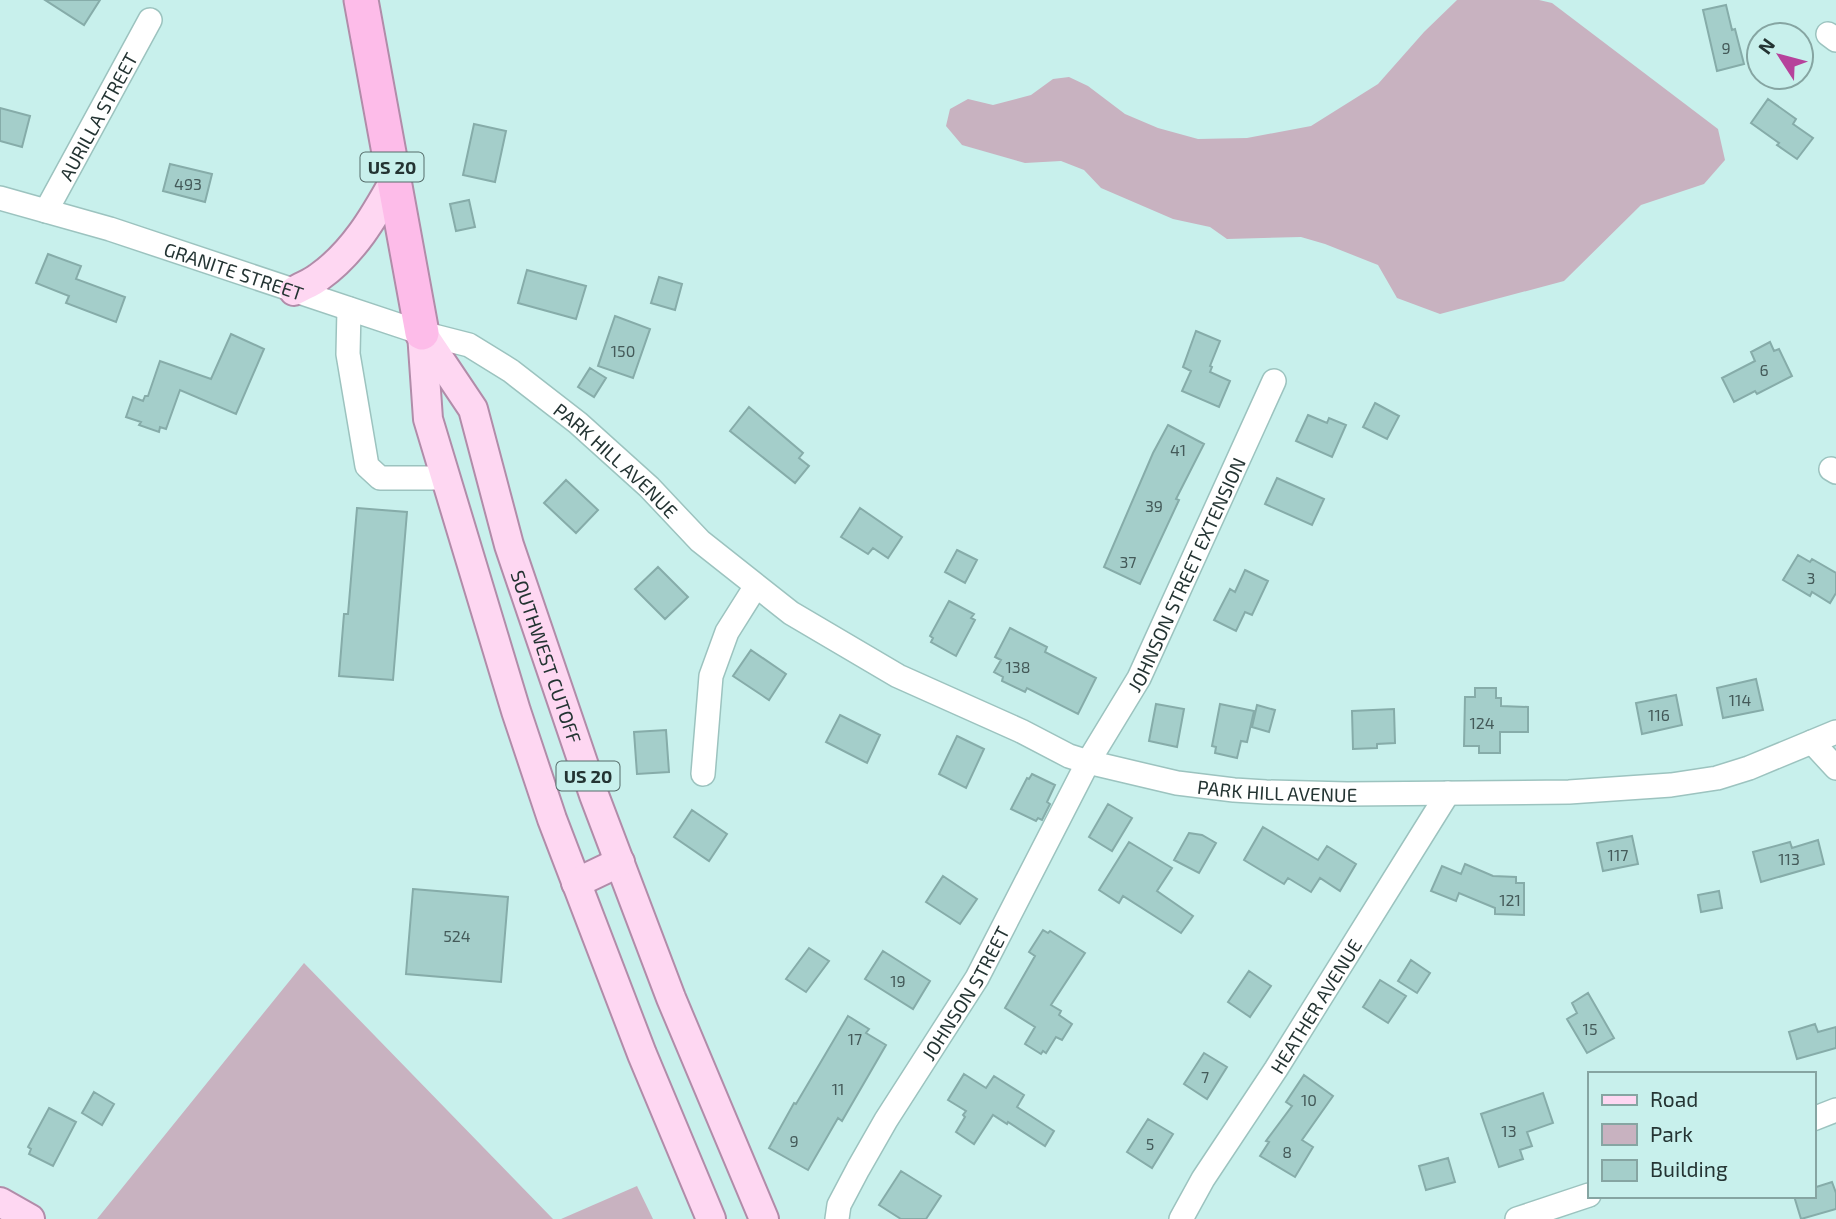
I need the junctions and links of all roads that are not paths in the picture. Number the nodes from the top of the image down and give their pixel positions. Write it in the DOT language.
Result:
graph roads {
  1 [pos="361,0"];
  2 [pos="150,20"];
  3 [pos="394,181"];
  4 [pos="0,198"];
  5 [pos="46,211"];
  6 [pos="294,291"];
  7 [pos="349,309"];
  8 [pos="422,333"];
  9 [pos="468,345"];
  10 [pos="1274,381"];
  11 [pos="446,478"];
  12 [pos="757,586"];
  13 [pos="1836,732"];
  14 [pos="1812,742"];
  15 [pos="1088,762"];
  16 [pos="1836,768"];
  17 [pos="703,774"];
  18 [pos="1448,793"];
  19 [pos="620,863"];
  20 [pos="576,883"];
  21 [pos="1836,1111"];
  22 [pos="1815,1118"];
  23 [pos="1588,1195"];
  24 [pos="0,1202"];
  25 [pos="30,1219"];
  26 [pos="711,1219"];
  27 [pos="764,1219"];
  28 [pos="837,1219"];
  29 [pos="1181,1219"];
  30 [pos="1517,1219"];
  1 -- 3 [label="highway, SOUTHWEST CUTOFF / US 20"];
  2 -- 5 [label="street, AURILLA STREET"];
  3 -- 6 [label="main road"];
  3 -- 8 [label="highway, SOUTHWEST CUTOFF / US 20"];
  4 -- 5 [label="street, GRANITE STREET"];
  5 -- 6 [label="street, GRANITE STREET"];
  6 -- 7 [label="street, GRANITE STREET"];
  7 -- 8 [label="street, GRANITE STREET"];
  7 -- 11 [label="street"];
  8 -- 9 [label="street, GRANITE STREET"];
  8 -- 11 [label="main road, SOUTHWEST CUTOFF / US 20"];
  8 -- 19 [label="main road, SOUTHWEST CUTOFF / US 20"];
  9 -- 12 [label="street, PARK HILL AVENUE"];
  10 -- 15 [label="street, JOHNSON STREET EXTENSION"];
  11 -- 20 [label="main road, SOUTHWEST CUTOFF / US 20"];
  12 -- 15 [label="street, PARK HILL AVENUE"];
  12 -- 17 [label="street"];
  13 -- 14 [label="street, PARK HILL AVENUE"];
  14 -- 16 [label="street"];
  14 -- 18 [label="street, PARK HILL AVENUE"];
  15 -- 18 [label="street, PARK HILL AVENUE"];
  15 -- 28 [label="street, JOHNSON STREET"];
  18 -- 29 [label="street, HEATHER AVENUE"];
  19 -- 20 [label="main road"];
  19 -- 27 [label="main road, SOUTHWEST CUTOFF / US 20"];
  20 -- 26 [label="main road, SOUTHWEST CUTOFF / US 20"];
  21 -- 22 [label="street"];
  23 -- 30 [label="street"];
  24 -- 25 [label="main road"];
}
